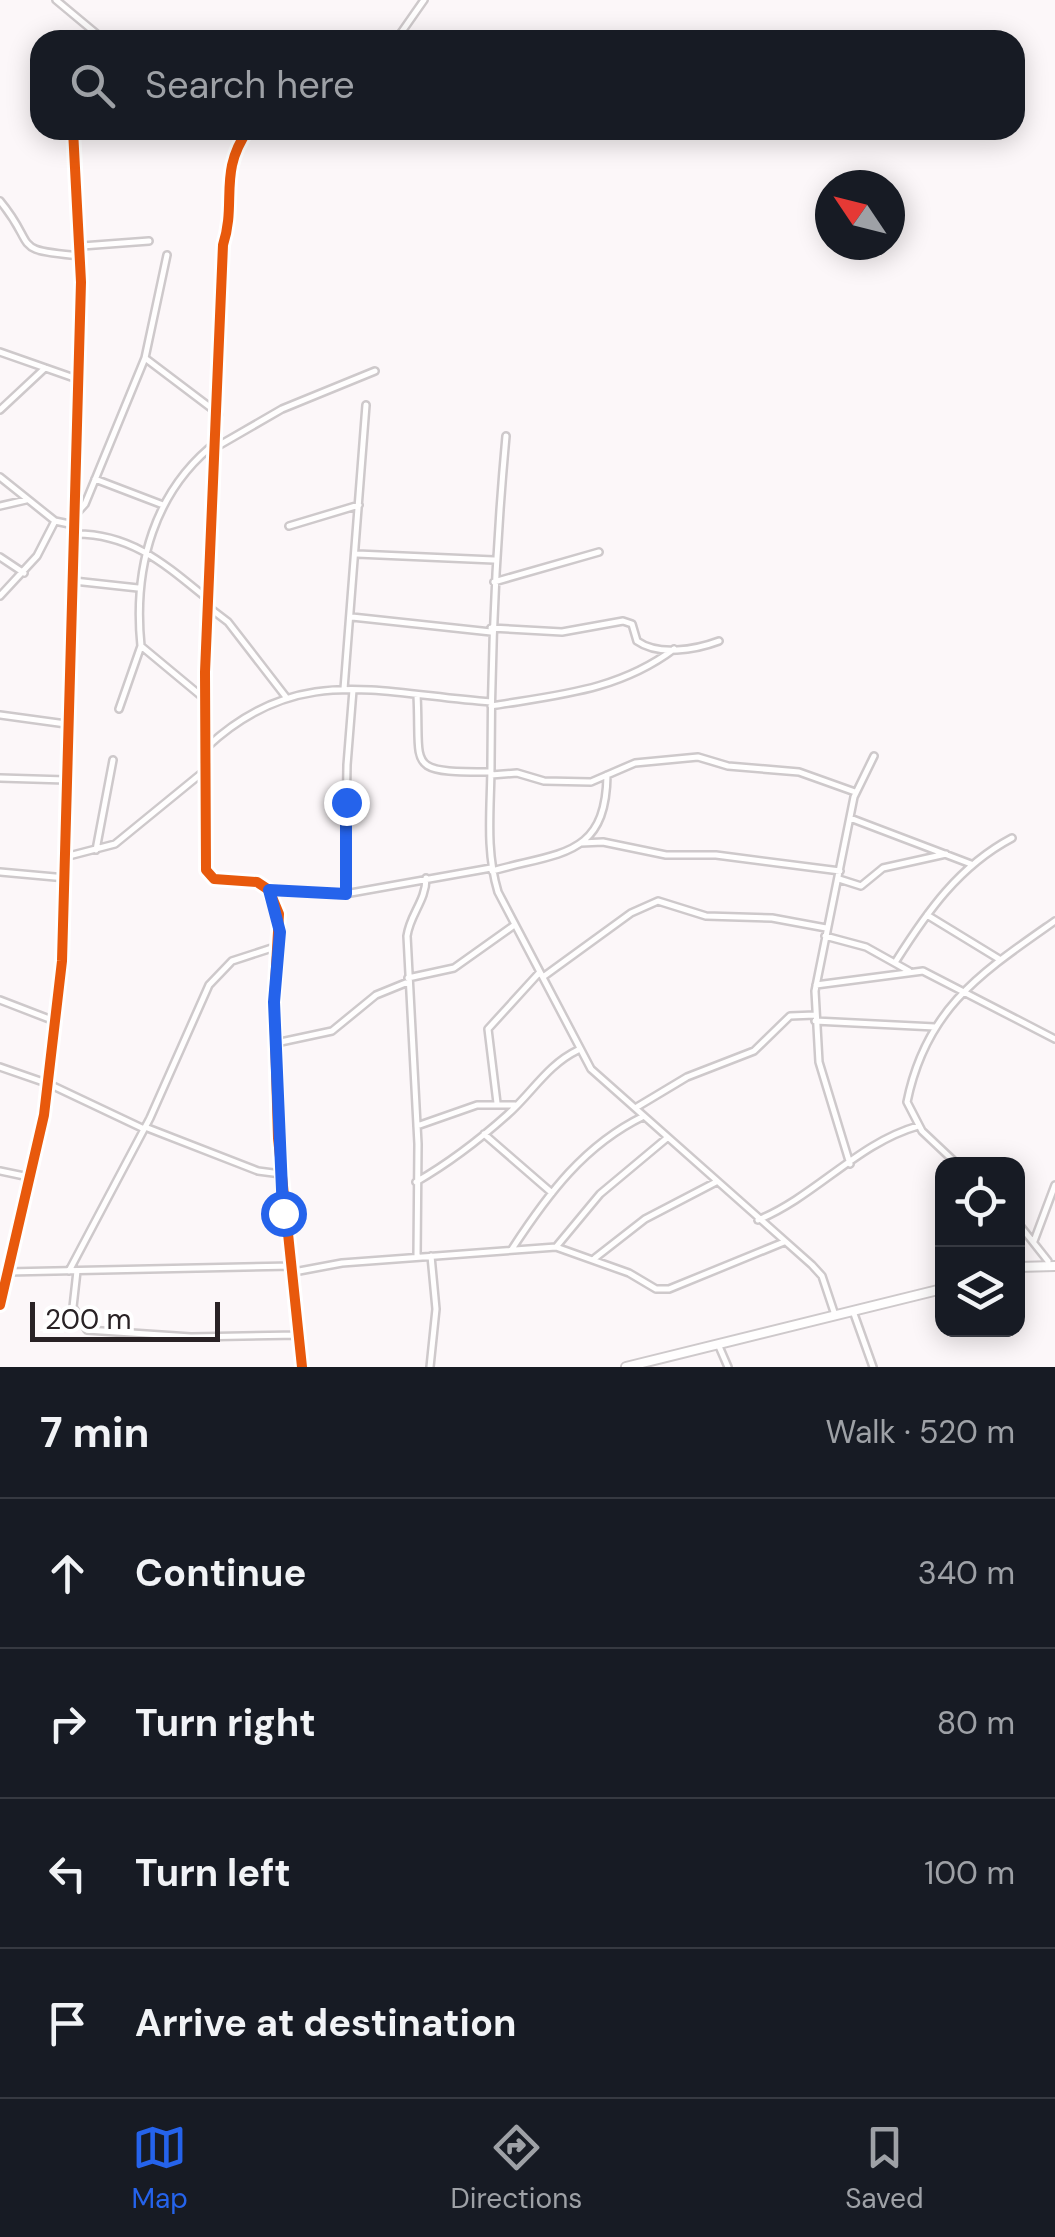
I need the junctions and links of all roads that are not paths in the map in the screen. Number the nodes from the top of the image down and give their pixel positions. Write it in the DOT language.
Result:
graph roads {
  1 [pos="56,0"];
  2 [pos="424,0"];
  3 [pos="92,30"];
  4 [pos="403,30"];
  5 [pos="74,140"];
  6 [pos="244,140"];
  7 [pos="0,201"];
  8 [pos="148,240"];
  9 [pos="82,246"];
  10 [pos="82,256"];
  11 [pos="167,256"];
  12 [pos="0,352"];
  13 [pos="145,358"];
  14 [pos="46,367"];
  15 [pos="375,370"];
  16 [pos="77,379"];
  17 [pos="366,404"];
  18 [pos="0,410"];
  19 [pos="219,414"];
  20 [pos="506,436"];
  21 [pos="218,444"];
  22 [pos="0,478"];
  23 [pos="95,479"];
  24 [pos="27,500"];
  25 [pos="163,505"];
  26 [pos="0,506"];
  27 [pos="359,506"];
  28 [pos="75,515"];
  29 [pos="56,522"];
  30 [pos="74,525"];
  31 [pos="289,526"];
  32 [pos="74,534"];
  33 [pos="148,551"];
  34 [pos="600,552"];
  35 [pos="357,554"];
  36 [pos="0,557"];
  37 [pos="495,560"];
  38 [pos="24,573"];
  39 [pos="74,580"];
  40 [pos="494,582"];
  41 [pos="138,588"];
  42 [pos="0,596"];
  43 [pos="210,604"];
  44 [pos="352,618"];
  45 [pos="491,630"];
  46 [pos="719,641"];
  47 [pos="141,646"];
  48 [pos="674,649"];
  49 [pos="344,690"];
  50 [pos="353,690"];
  51 [pos="417,695"];
  52 [pos="286,697"];
  53 [pos="206,700"];
  54 [pos="491,704"];
  55 [pos="119,708"];
  56 [pos="0,715"];
  57 [pos="66,724"];
  58 [pos="208,747"];
  59 [pos="874,756"];
  60 [pos="113,760"];
  61 [pos="208,768"];
  62 [pos="491,773"];
  63 [pos="608,774"];
  64 [pos="0,778"];
  65 [pos="66,780"];
  66 [pos="856,792"];
  67 [pos="850,818"];
  68 [pos="1012,838"];
  69 [pos="581,843"];
  70 [pos="96,850"];
  71 [pos="946,854"];
  72 [pos="66,857"];
  73 [pos="971,864"];
  74 [pos="491,869"];
  75 [pos="841,870"];
  76 [pos="0,872"];
  77 [pos="66,878"];
  78 [pos="426,878"];
  79 [pos="839,879"];
  80 [pos="269,890"];
  81 [pos="346,894"];
  82 [pos="927,915"];
  83 [pos="1055,921"];
  84 [pos="513,926"];
  85 [pos="826,932"];
  86 [pos="278,946"];
  87 [pos="998,959"];
  88 [pos="896,962"];
  89 [pos="910,972"];
  90 [pos="541,975"];
  91 [pos="408,980"];
  92 [pos="816,985"];
  93 [pos="963,989"];
  94 [pos="0,1000"];
  95 [pos="815,1018"];
  96 [pos="57,1022"];
  97 [pos="935,1027"];
  98 [pos="1055,1038"];
  99 [pos="276,1043"];
  100 [pos="578,1050"];
  101 [pos="0,1067"];
  102 [pos="49,1084"];
  103 [pos="497,1103"];
  104 [pos="516,1106"];
  105 [pos="637,1108"];
  106 [pos="644,1116"];
  107 [pos="417,1126"];
  108 [pos="918,1126"];
  109 [pos="144,1128"];
  110 [pos="484,1134"];
  111 [pos="667,1138"];
  112 [pos="950,1157"];
  113 [pos="850,1164"];
  114 [pos="0,1171"];
  115 [pos="281,1174"];
  116 [pos="29,1177"];
  117 [pos="416,1182"];
  118 [pos="716,1182"];
  119 [pos="1055,1184"];
  120 [pos="552,1193"];
  121 [pos="758,1220"];
  122 [pos="1025,1231"];
  123 [pos="784,1242"];
  124 [pos="1034,1242"];
  125 [pos="556,1246"];
  126 [pos="512,1249"];
  127 [pos="431,1256"];
  128 [pos="417,1257"];
  129 [pos="595,1258"];
  130 [pos="1053,1262"];
  131 [pos="1025,1266"];
  132 [pos="294,1269"];
  133 [pos="68,1271"];
  134 [pos="77,1271"];
  135 [pos="8,1272"];
  136 [pos="935,1291"];
  137 [pos="0,1303"];
  138 [pos="853,1311"];
  139 [pos="836,1316"];
  140 [pos="299,1335"];
  141 [pos="718,1344"];
  142 [pos="641,1365"];
  143 [pos="302,1367"];
  144 [pos="430,1367"];
  145 [pos="626,1367"];
  146 [pos="728,1367"];
  147 [pos="874,1367"];
  1 -- 3 [label="street"];
  2 -- 4 [label="street"];
  5 -- 9 [label="street"];
  6 -- 19 [label="street"];
  7 -- 10 [label="street"];
  8 -- 9 [label="street"];
  9 -- 10 [label="street"];
  10 -- 16 [label="street"];
  11 -- 13 [label="street"];
  12 -- 14 [label="street"];
  13 -- 19 [label="street"];
  13 -- 23 [label="street"];
  14 -- 16 [label="street"];
  14 -- 18 [label="street"];
  15 -- 21 [label="street"];
  16 -- 28 [label="street"];
  17 -- 27 [label="street"];
  19 -- 21 [label="street"];
  20 -- 37 [label="street"];
  21 -- 25 [label="street"];
  21 -- 43 [label="street"];
  22 -- 24 [label="street"];
  23 -- 25 [label="street"];
  23 -- 28 [label="street"];
  24 -- 26 [label="street"];
  24 -- 29 [label="street"];
  25 -- 33 [label="street"];
  27 -- 31 [label="street"];
  27 -- 35 [label="street"];
  28 -- 30 [label="street"];
  29 -- 30 [label="street"];
  29 -- 38 [label="street"];
  30 -- 32 [label="street"];
  32 -- 33 [label="street"];
  32 -- 39 [label="street"];
  33 -- 41 [label="street"];
  33 -- 43 [label="street"];
  34 -- 40 [label="street"];
  35 -- 37 [label="street"];
  35 -- 44 [label="street"];
  36 -- 38 [label="street"];
  37 -- 40 [label="street"];
  38 -- 42 [label="street"];
  39 -- 41 [label="street"];
  39 -- 57 [label="street"];
  40 -- 45 [label="street"];
  41 -- 47 [label="street"];
  43 -- 52 [label="street"];
  43 -- 53 [label="street"];
  44 -- 45 [label="street"];
  44 -- 49 [label="street"];
  45 -- 48 [label="street"];
  45 -- 54 [label="street"];
  46 -- 48 [label="street"];
  47 -- 53 [label="street"];
  47 -- 55 [label="street"];
  48 -- 54 [label="street"];
  49 -- 50 [label="street"];
  49 -- 52 [label="street"];
  50 -- 51 [label="street"];
  50 -- 81 [label="street"];
  51 -- 54 [label="street"];
  51 -- 62 [label="street"];
  52 -- 58 [label="street"];
  53 -- 58 [label="street"];
  54 -- 62 [label="street"];
  56 -- 57 [label="street"];
  57 -- 65 [label="street"];
  58 -- 61 [label="street"];
  59 -- 66 [label="street"];
  60 -- 70 [label="street"];
  61 -- 70 [label="street"];
  61 -- 80 [label="street"];
  62 -- 63 [label="street"];
  62 -- 74 [label="street"];
  63 -- 66 [label="street"];
  63 -- 69 [label="street"];
  64 -- 65 [label="street"];
  65 -- 72 [label="street"];
  66 -- 67 [label="street"];
  67 -- 71 [label="street"];
  67 -- 75 [label="street"];
  68 -- 73 [label="street"];
  69 -- 74 [label="street"];
  69 -- 75 [label="street"];
  70 -- 72 [label="street"];
  71 -- 73 [label="street"];
  71 -- 79 [label="street"];
  72 -- 77 [label="street"];
  73 -- 82 [label="street"];
  74 -- 78 [label="street"];
  74 -- 84 [label="street"];
  75 -- 79 [label="street"];
  76 -- 77 [label="street"];
  77 -- 96 [label="street"];
  78 -- 81 [label="street"];
  78 -- 91 [label="street"];
  79 -- 85 [label="street"];
  80 -- 81 [label="street"];
  80 -- 86 [label="street"];
  82 -- 87 [label="street"];
  82 -- 88 [label="street"];
  83 -- 87 [label="street"];
  84 -- 90 [label="street"];
  84 -- 91 [label="street"];
  85 -- 88 [label="street"];
  85 -- 90 [label="street"];
  85 -- 92 [label="street"];
  86 -- 99 [label="street"];
  86 -- 109 [label="street"];
  87 -- 93 [label="street"];
  88 -- 89 [label="street"];
  89 -- 92 [label="street"];
  89 -- 93 [label="street"];
  90 -- 100 [label="street"];
  90 -- 103 [label="street"];
  91 -- 99 [label="street"];
  91 -- 107 [label="street"];
  92 -- 95 [label="street"];
  93 -- 97 [label="street"];
  93 -- 98 [label="street"];
  94 -- 96 [label="street"];
  95 -- 97 [label="street"];
  95 -- 105 [label="street"];
  95 -- 113 [label="street"];
  96 -- 102 [label="street"];
  97 -- 108 [label="street"];
  99 -- 115 [label="street"];
  100 -- 104 [label="street"];
  100 -- 105 [label="street"];
  101 -- 102 [label="street"];
  102 -- 109 [label="street"];
  102 -- 116 [label="street"];
  103 -- 104 [label="street"];
  103 -- 107 [label="street"];
  104 -- 110 [label="street"];
  105 -- 106 [label="street"];
  106 -- 111 [label="street"];
  106 -- 120 [label="street"];
  107 -- 117 [label="street"];
  108 -- 112 [label="street"];
  108 -- 113 [label="street"];
  109 -- 115 [label="street"];
  109 -- 133 [label="street"];
  110 -- 117 [label="street"];
  110 -- 120 [label="street"];
  111 -- 118 [label="street"];
  111 -- 125 [label="street"];
  113 -- 121 [label="street"];
  114 -- 116 [label="street"];
  115 -- 132 [label="street"];
  116 -- 135 [label="street"];
  117 -- 128 [label="street"];
  118 -- 121 [label="street"];
  118 -- 129 [label="street"];
  119 -- 124 [label="street"];
  120 -- 126 [label="street"];
  121 -- 123 [label="street"];
  122 -- 124 [label="street"];
  123 -- 129 [label="street"];
  123 -- 139 [label="street"];
  124 -- 130 [label="street"];
  125 -- 126 [label="street"];
  125 -- 129 [label="street"];
  126 -- 127 [label="street"];
  127 -- 128 [label="street"];
  127 -- 144 [label="street"];
  128 -- 132 [label="street"];
  130 -- 131 [label="main road"];
  132 -- 134 [label="street"];
  132 -- 140 [label="street"];
  133 -- 134 [label="street"];
  133 -- 135 [label="street"];
  134 -- 140 [label="street"];
  135 -- 137 [label="street"];
  136 -- 138 [label="main road"];
  138 -- 139 [label="main road"];
  138 -- 147 [label="street"];
  139 -- 141 [label="main road"];
  140 -- 143 [label="street"];
  141 -- 142 [label="main road"];
  141 -- 146 [label="street"];
  142 -- 145 [label="main road"];
}
